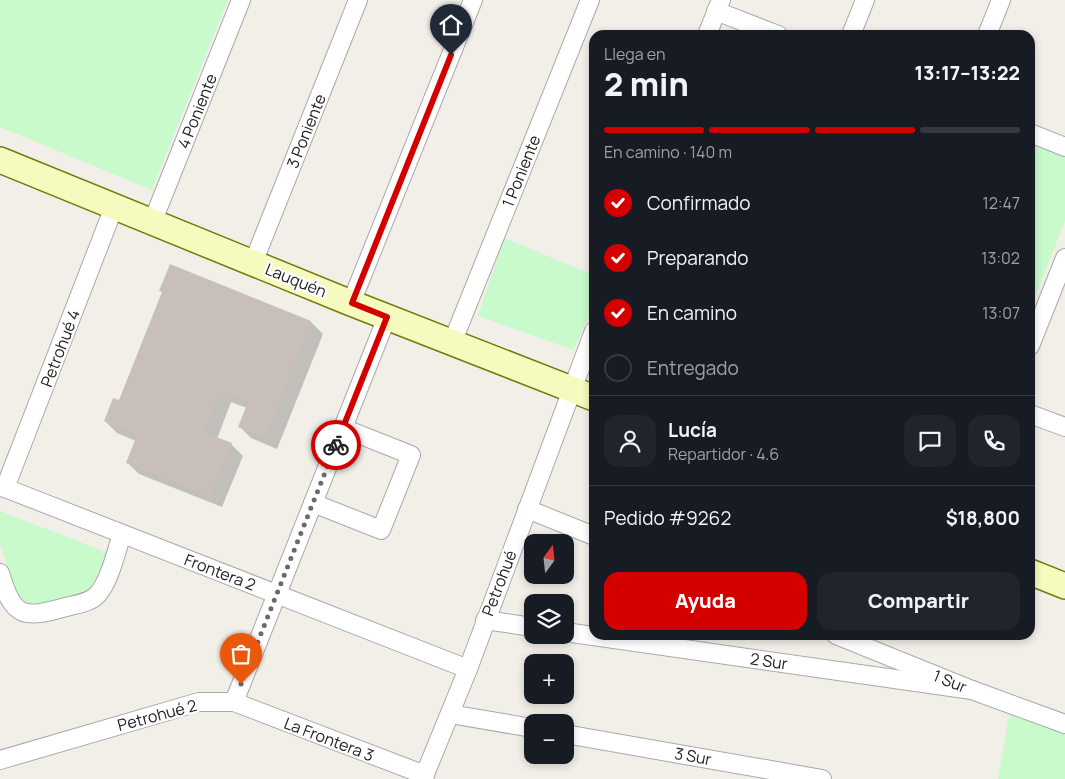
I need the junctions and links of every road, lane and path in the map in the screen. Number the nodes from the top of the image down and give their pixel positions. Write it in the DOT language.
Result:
graph roads {
  1 [pos="241,0"];
  2 [pos="358,0"];
  3 [pos="474,0"];
  4 [pos="590,0"];
  5 [pos="865,0"];
  6 [pos="1001,0"];
  7 [pos="719,6"];
  8 [pos="709,30"];
  9 [pos="768,30"];
  10 [pos="853,30"];
  11 [pos="989,30"];
  12 [pos="1035,135"];
  13 [pos="1065,147"];
  14 [pos="0,160"];
  15 [pos="114,207"];
  16 [pos="152,222"];
  17 [pos="1065,258"];
  18 [pos="253,263"];
  19 [pos="1060,285"];
  20 [pos="352,303"];
  21 [pos="1037,308"];
  22 [pos="387,317"];
  23 [pos="452,343"];
  24 [pos="589,360"];
  25 [pos="583,394"];
  26 [pos="1035,416"];
  27 [pos="1065,427"];
  28 [pos="343,428"];
  29 [pos="2,487"];
  30 [pos="313,503"];
  31 [pos="527,509"];
  32 [pos="122,534"];
  33 [pos="589,534"];
  34 [pos="0,573"];
  35 [pos="1035,574"];
  36 [pos="1065,586"];
  37 [pos="277,594"];
  38 [pos="485,620"];
  39 [pos="524,626"];
  40 [pos="574,633"];
  41 [pos="589,635"];
  42 [pos="621,640"];
  43 [pos="848,640"];
  44 [pos="468,669"];
  45 [pos="972,690"];
  46 [pos="234,702"];
  47 [pos="450,714"];
  48 [pos="1065,724"];
  49 [pos="524,727"];
  50 [pos="574,736"];
  51 [pos="0,760"];
  52 [pos="424,777"];
  53 [pos="822,779"];
  1 -- 16 [label="street, 4 Poniente"];
  2 -- 18 [label="street, 3 Poniente"];
  3 -- 20 [label="street"];
  4 -- 23 [label="street, 1 Poniente"];
  5 -- 10 [label="street"];
  6 -- 11 [label="street"];
  7 -- 8 [label="street"];
  7 -- 9 [label="street"];
  12 -- 13 [label="street"];
  14 -- 15 [label="street, Lauquén"];
  15 -- 16 [label="street, Lauquén"];
  15 -- 29 [label="street, Petrohué 4"];
  16 -- 18 [label="street, Lauquén"];
  17 -- 19 [label="street"];
  18 -- 20 [label="street, Lauquén"];
  19 -- 21 [label="street"];
  20 -- 22 [label="street, Lauquén"];
  22 -- 23 [label="street, Lauquén"];
  22 -- 28 [label="street"];
  23 -- 25 [label="street, Lauquén"];
  24 -- 25 [label="street, Petrohué"];
  25 -- 31 [label="street, Petrohué"];
  26 -- 27 [label="street"];
  28 -- 30 [label="street"];
  28 -- 30 [label="street"];
  29 -- 32 [label="street, Frontera 2"];
  30 -- 37 [label="street"];
  31 -- 33 [label="street"];
  31 -- 38 [label="street, Petrohué"];
  32 -- 34 [label="street"];
  32 -- 37 [label="street, Frontera 2"];
  35 -- 36 [label="street"];
  37 -- 44 [label="street, Frontera 2"];
  37 -- 46 [label="street"];
  38 -- 39 [label="street"];
  38 -- 44 [label="street, Petrohué"];
  40 -- 41 [label="street, 2 Sur"];
  42 -- 45 [label="street, 2 Sur"];
  43 -- 45 [label="street, 1 Sur"];
  44 -- 47 [label="street, Petrohué"];
  45 -- 48 [label="street, 1 Sur"];
  46 -- 51 [label="street, Petrohué 2"];
  46 -- 52 [label="street, La Frontera 3"];
  47 -- 49 [label="street"];
  47 -- 52 [label="street, Petrohué"];
  50 -- 53 [label="street, 3 Sur"];
}
